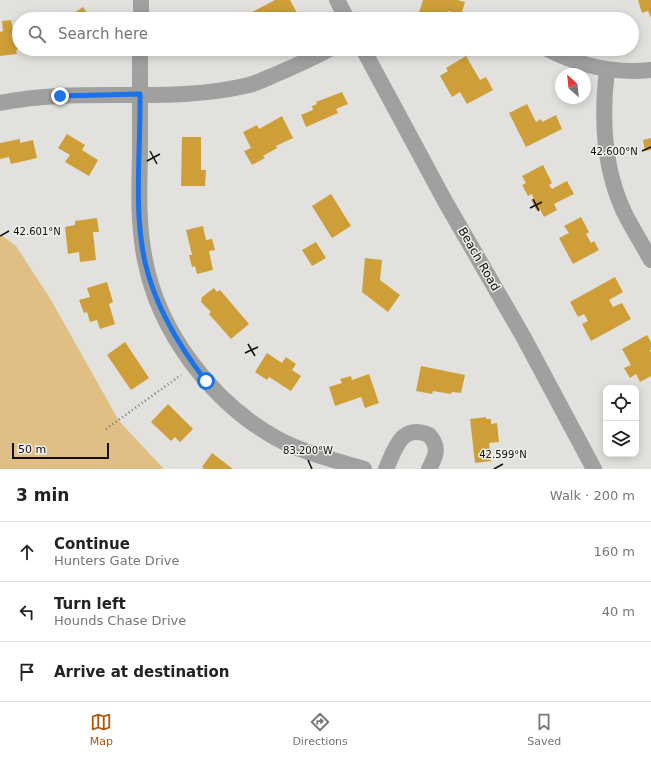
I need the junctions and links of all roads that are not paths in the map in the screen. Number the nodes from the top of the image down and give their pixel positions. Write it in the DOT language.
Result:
graph roads {
  1 [pos="140,0"];
  2 [pos="337,0"];
  3 [pos="141,12"];
  4 [pos="343,12"];
  5 [pos="140,56"];
  6 [pos="316,56"];
  7 [pos="367,56"];
  8 [pos="564,56"];
  9 [pos="606,70"];
  10 [pos="651,70"];
  11 [pos="140,94"];
  12 [pos="0,103"];
  13 [pos="651,260"];
  14 [pos="364,469"];
  15 [pos="386,469"];
  16 [pos="429,469"];
  17 [pos="594,469"];
  1 -- 3 [label="street"];
  2 -- 4 [label="street"];
  5 -- 11 [label="street"];
  6 -- 11 [label="street"];
  7 -- 17 [label="street, Beach Road"];
  8 -- 9 [label="street"];
  9 -- 10 [label="street"];
  9 -- 13 [label="street"];
  11 -- 12 [label="street"];
  11 -- 14 [label="street"];
  15 -- 16 [label="street"];
}
